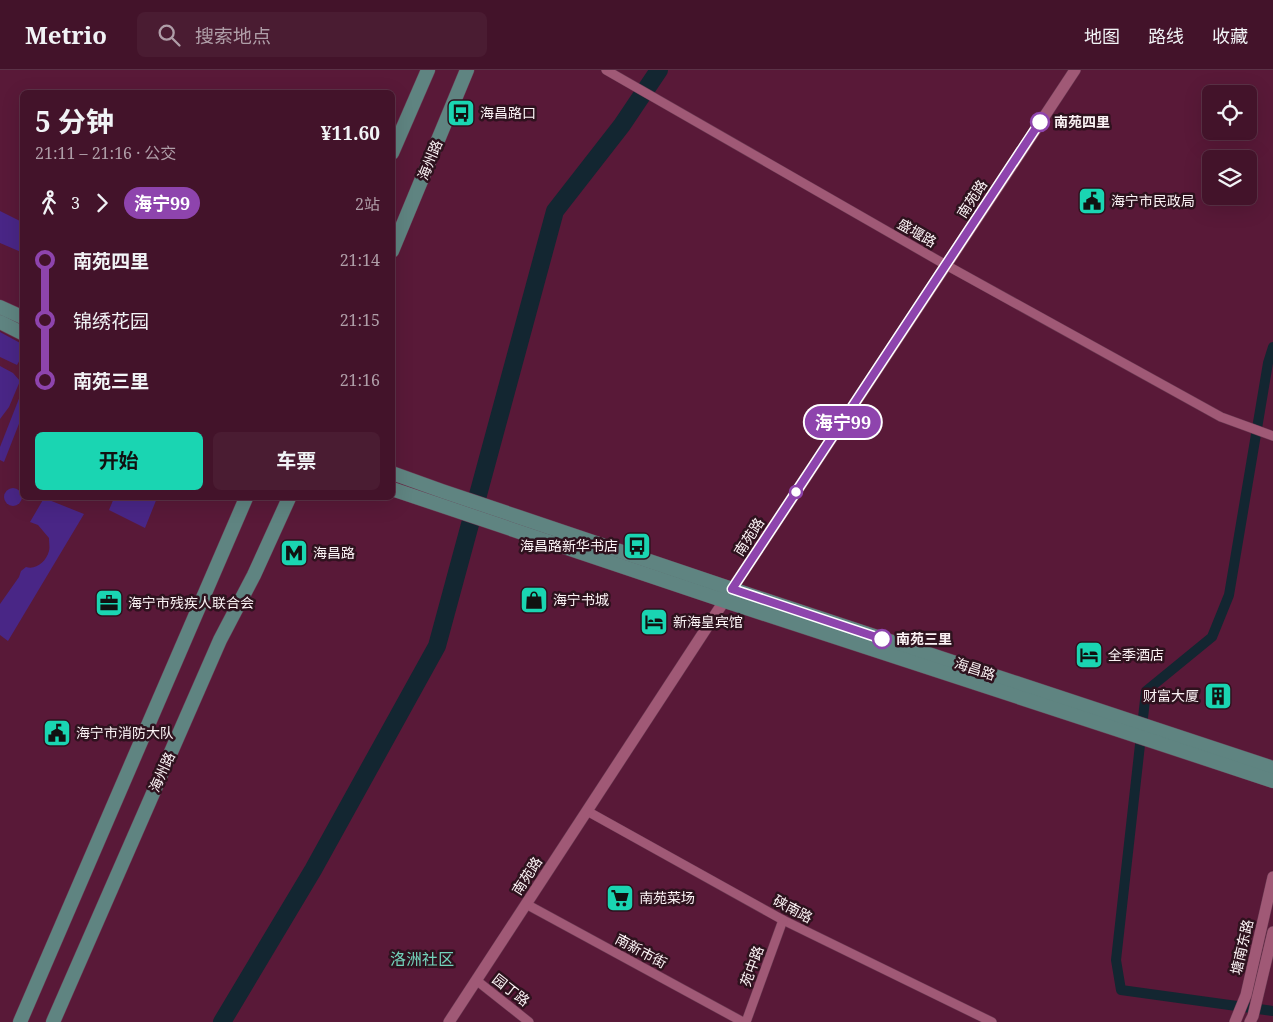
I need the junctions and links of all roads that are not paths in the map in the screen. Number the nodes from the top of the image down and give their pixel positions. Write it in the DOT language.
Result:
graph roads {
  1 [pos="428,70"];
  2 [pos="467,70"];
  3 [pos="1075,70"];
  4 [pos="610,72"];
  5 [pos="395,146"];
  6 [pos="395,243"];
  7 [pos="946,266"];
  8 [pos="0,307"];
  9 [pos="20,316"];
  10 [pos="0,322"];
  11 [pos="20,332"];
  12 [pos="1271,435"];
  13 [pos="395,474"];
  14 [pos="395,489"];
  15 [pos="441,497"];
  16 [pos="245,500"];
  17 [pos="288,500"];
  18 [pos="508,520"];
  19 [pos="732,589"];
  20 [pos="725,601"];
  21 [pos="1121,724"];
  22 [pos="1159,737"];
  23 [pos="1273,768"];
  24 [pos="1273,781"];
  25 [pos="587,811"];
  26 [pos="1273,877"];
  27 [pos="526,904"];
  28 [pos="784,920"];
  29 [pos="1273,932"];
  30 [pos="476,980"];
  31 [pos="1252,1019"];
  32 [pos="20,1022"];
  33 [pos="53,1022"];
  34 [pos="449,1022"];
  35 [pos="530,1022"];
  36 [pos="745,1022"];
  37 [pos="992,1022"];
  38 [pos="1235,1022"];
  1 -- 5 [label="main road"];
  2 -- 6 [label="main road, 海州路"];
  3 -- 7 [label="street, 南苑路"];
  4 -- 7 [label="street, 盛堰路"];
  7 -- 12 [label="street, 盛堰路"];
  7 -- 19 [label="street, 南苑路"];
  8 -- 9 [label="main road"];
  10 -- 11 [label="main road"];
  13 -- 15 [label="main road, 海昌路"];
  14 -- 15 [label="main road, 海昌路"];
  15 -- 18 [label="main road, 海昌路"];
  16 -- 32 [label="main road"];
  17 -- 33 [label="main road, 海州路"];
  18 -- 19 [label="main road, 海昌路"];
  18 -- 20 [label="main road, 海昌路"];
  19 -- 20 [label="street, 南苑路"];
  19 -- 21 [label="main road, 海昌路"];
  20 -- 21 [label="main road, 海昌路"];
  20 -- 25 [label="street, 南苑路"];
  21 -- 22 [label="main road, 海昌路"];
  22 -- 23 [label="main road, 海昌路"];
  22 -- 24 [label="main road, 海昌路"];
  25 -- 27 [label="street, 南苑路"];
  25 -- 28 [label="street, 硖南路"];
  26 -- 38 [label="street, 塘南东路"];
  27 -- 30 [label="street, 南苑路"];
  27 -- 36 [label="street, 南新市街"];
  28 -- 36 [label="street, 苑中路"];
  28 -- 37 [label="street, 硖南路"];
  29 -- 31 [label="street, 塘南东路"];
  30 -- 34 [label="street, 南苑路"];
  30 -- 35 [label="street, 园丁路"];
}
